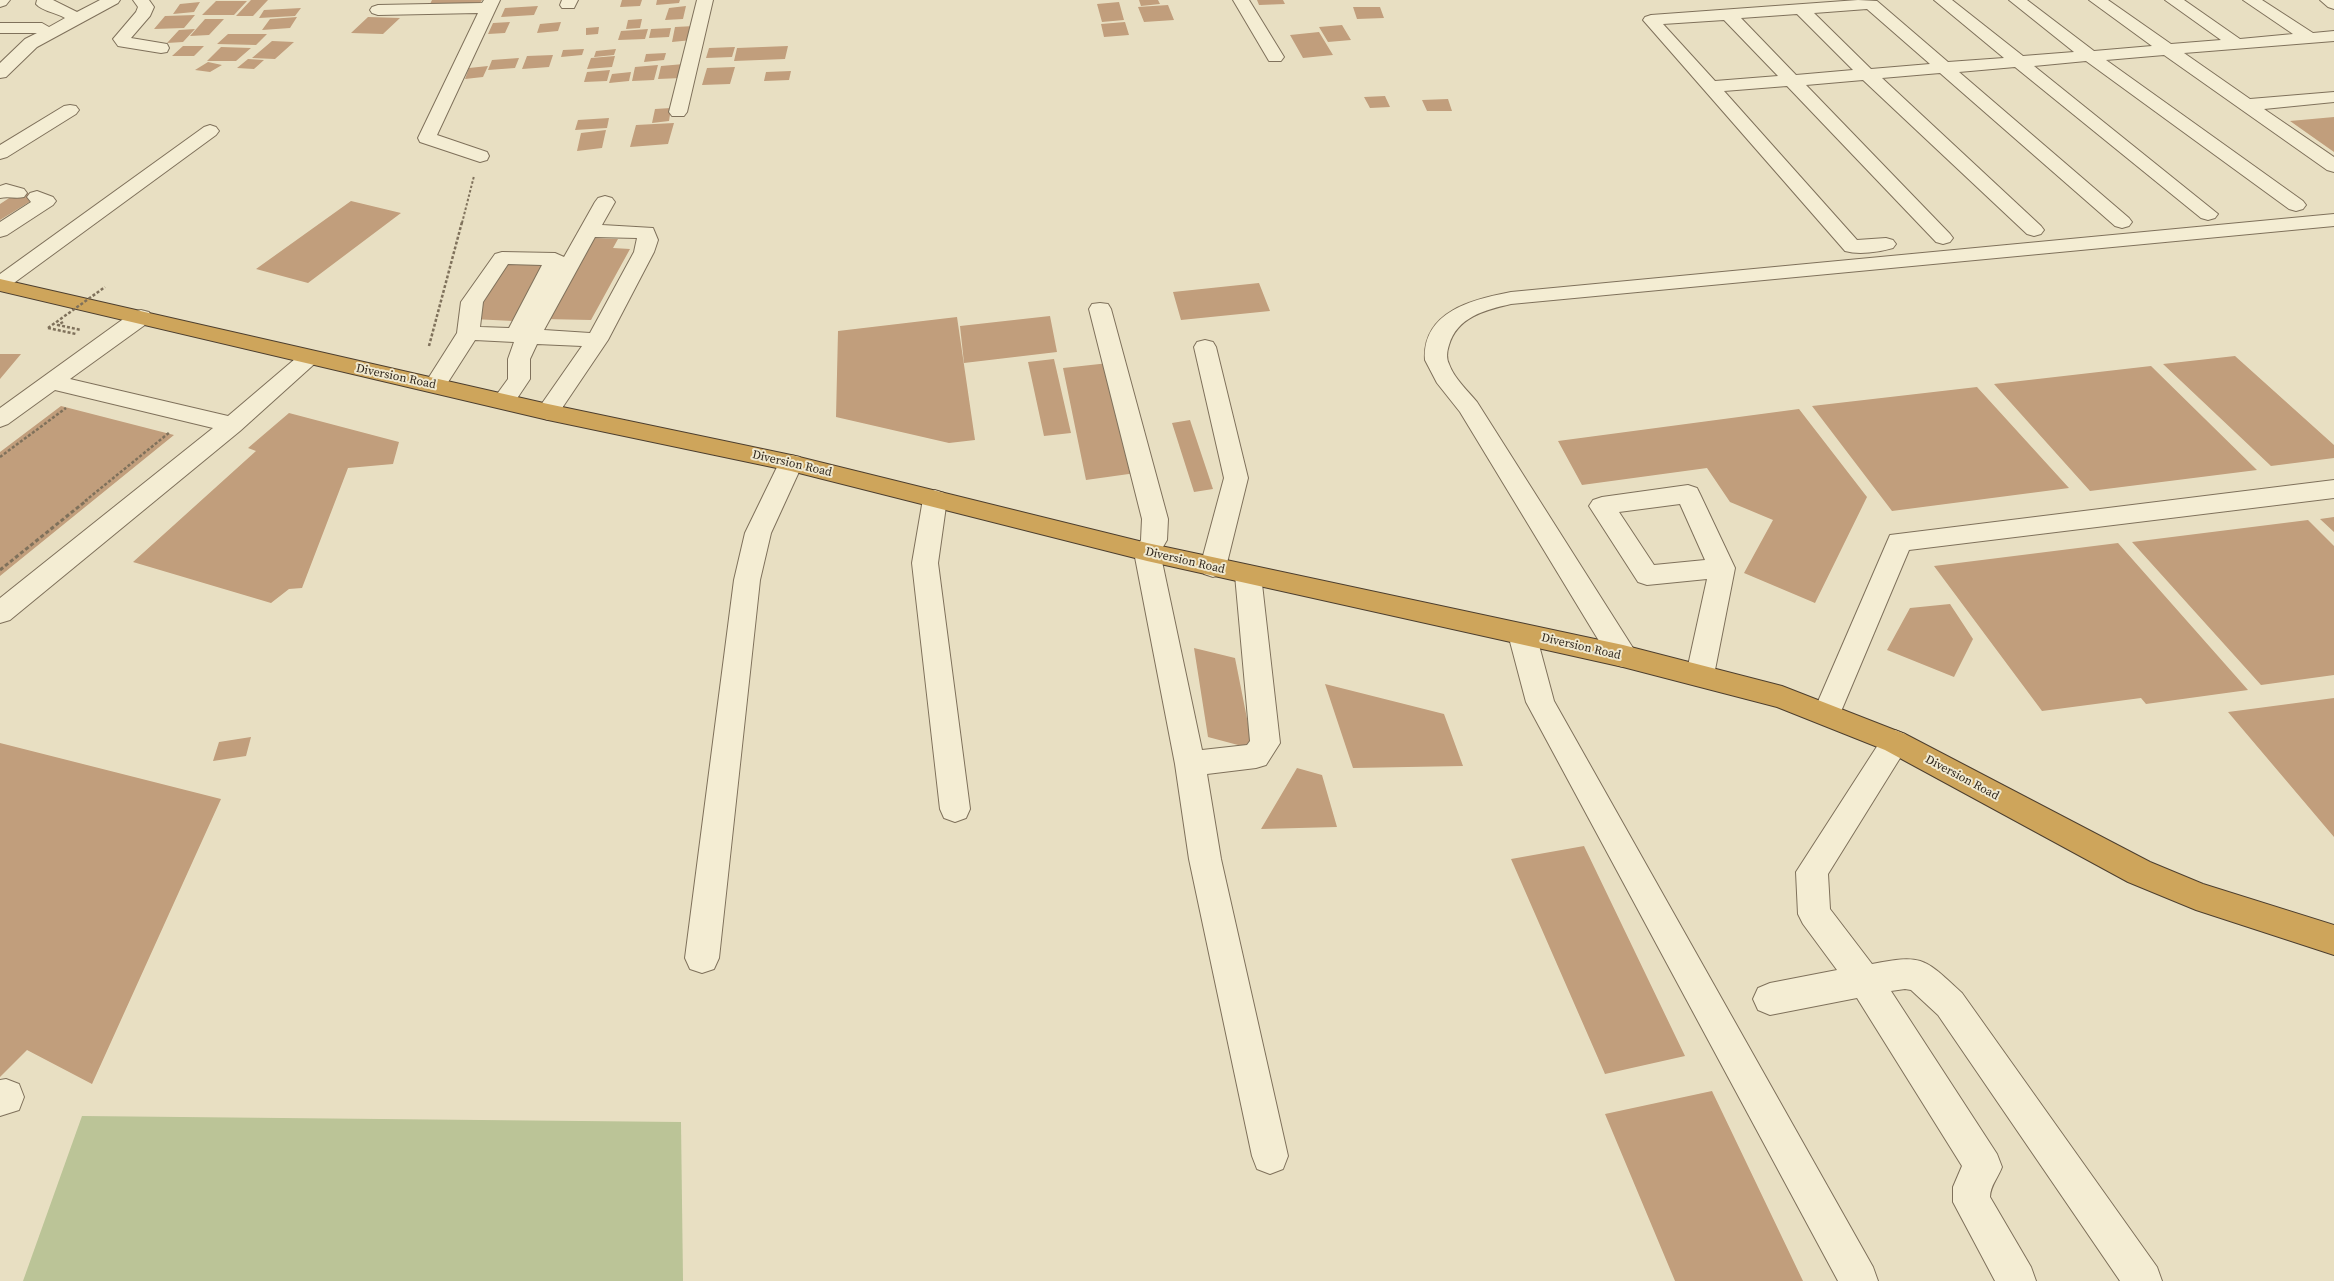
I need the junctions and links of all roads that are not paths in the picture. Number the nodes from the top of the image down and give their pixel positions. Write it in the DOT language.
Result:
graph roads {
  1 [pos="45,0"];
  2 [pos="112,0"];
  3 [pos="141,0"];
  4 [pos="706,0"];
  5 [pos="1241,0"];
  6 [pos="1942,0"];
  7 [pos="2018,0"];
  8 [pos="2096,0"];
  9 [pos="2173,0"];
  10 [pos="2251,0"];
  11 [pos="2328,0"];
  12 [pos="1868,2"];
  13 [pos="489,4"];
  14 [pos="2334,4"];
  15 [pos="1801,9"];
  16 [pos="378,10"];
  17 [pos="1728,14"];
  18 [pos="78,19"];
  19 [pos="0,28"];
  20 [pos="47,35"];
  21 [pos="2334,36"];
  22 [pos="2310,38"];
  23 [pos="2237,44"];
  24 [pos="160,48"];
  25 [pos="2165,49"];
  26 [pos="2090,56"];
  27 [pos="1275,57"];
  28 [pos="2018,62"];
  29 [pos="1944,68"];
  30 [pos="0,73"];
  31 [pos="1867,74"];
  32 [pos="1791,80"];
  33 [pos="1712,87"];
  34 [pos="2334,97"];
  35 [pos="2246,106"];
  36 [pos="70,110"];
  37 [pos="678,112"];
  38 [pos="210,131"];
  39 [pos="0,153"];
  40 [pos="480,156"];
  41 [pos="2334,166"];
  42 [pos="36,198"];
  43 [pos="605,202"];
  44 [pos="2315,204"];
  45 [pos="2296,205"];
  46 [pos="2267,208"];
  47 [pos="2228,212"];
  48 [pos="2208,214"];
  49 [pos="2180,216"];
  50 [pos="2141,220"];
  51 [pos="2334,220"];
  52 [pos="2122,222"];
  53 [pos="2093,224"];
  54 [pos="2054,228"];
  55 [pos="2034,230"];
  56 [pos="0,231"];
  57 [pos="588,231"];
  58 [pos="2007,232"];
  59 [pos="0,285"];
  60 [pos="1100,309"];
  61 [pos="141,317"];
  62 [pos="468,333"];
  63 [pos="522,336"];
  64 [pos="597,340"];
  65 [pos="1204,347"];
  66 [pos="310,358"];
  67 [pos="51,382"];
  68 [pos="434,385"];
  69 [pos="504,401"];
  70 [pos="548,412"];
  71 [pos="0,419"];
  72 [pos="232,425"];
  73 [pos="791,462"];
  74 [pos="2334,489"];
  75 [pos="935,499"];
  76 [pos="1147,552"];
  77 [pos="1212,567"];
  78 [pos="1722,568"];
  79 [pos="1248,576"];
  80 [pos="0,613"];
  81 [pos="1522,634"];
  82 [pos="1623,656"];
  83 [pos="1700,675"];
  84 [pos="1828,714"];
  85 [pos="1895,742"];
  86 [pos="1190,764"];
  87 [pos="955,809"];
  88 [pos="2334,940"];
  89 [pos="702,958"];
  90 [pos="1864,980"];
  91 [pos="1770,999"];
  92 [pos="1270,1156"];
  93 [pos="1859,1281"];
  94 [pos="2018,1281"];
  95 [pos="2143,1281"];
  1 -- 18 [label="street"];
  2 -- 18 [label="street"];
  3 -- 24 [label="street"];
  4 -- 37 [label="street"];
  5 -- 27 [label="street"];
  6 -- 28 [label="street"];
  7 -- 26 [label="street"];
  8 -- 25 [label="street"];
  9 -- 23 [label="street"];
  10 -- 22 [label="street"];
  11 -- 14 [label="street"];
  12 -- 15 [label="street"];
  12 -- 29 [label="street"];
  13 -- 16 [label="street"];
  13 -- 40 [label="street"];
  15 -- 17 [label="street"];
  15 -- 31 [label="street"];
  17 -- 32 [label="street"];
  17 -- 33 [label="street"];
  18 -- 20 [label="street"];
  19 -- 20 [label="street"];
  20 -- 30 [label="street"];
  21 -- 22 [label="street"];
  22 -- 23 [label="street"];
  23 -- 25 [label="street"];
  25 -- 26 [label="street"];
  25 -- 35 [label="street"];
  26 -- 28 [label="street"];
  26 -- 45 [label="street"];
  28 -- 29 [label="street"];
  28 -- 48 [label="street"];
  29 -- 31 [label="street"];
  29 -- 52 [label="street"];
  31 -- 32 [label="street"];
  31 -- 55 [label="street"];
  32 -- 33 [label="street"];
  32 -- 33 [label="street"];
  34 -- 35 [label="street"];
  35 -- 41 [label="street"];
  36 -- 39 [label="street"];
  38 -- 59 [label="street"];
  42 -- 56 [label="street"];
  43 -- 57 [label="street"];
  44 -- 45 [label="street"];
  45 -- 46 [label="street"];
  47 -- 48 [label="street"];
  48 -- 49 [label="street"];
  50 -- 52 [label="street"];
  51 -- 82 [label="street"];
  52 -- 53 [label="street"];
  54 -- 55 [label="street"];
  55 -- 58 [label="street"];
  57 -- 63 [label="street"];
  57 -- 64 [label="street"];
  59 -- 61 [label="highway, Diversion Road"];
  60 -- 76 [label="street"];
  61 -- 66 [label="highway, Diversion Road"];
  61 -- 67 [label="street"];
  62 -- 63 [label="street"];
  62 -- 63 [label="street"];
  62 -- 68 [label="street"];
  63 -- 64 [label="street"];
  63 -- 69 [label="street"];
  64 -- 70 [label="street"];
  65 -- 77 [label="street"];
  66 -- 68 [label="highway, Diversion Road"];
  66 -- 72 [label="street"];
  67 -- 71 [label="street"];
  67 -- 72 [label="street"];
  68 -- 69 [label="highway, Diversion Road"];
  69 -- 70 [label="highway, Diversion Road"];
  70 -- 73 [label="highway, Diversion Road"];
  72 -- 80 [label="street"];
  73 -- 75 [label="highway, Diversion Road"];
  73 -- 89 [label="street"];
  74 -- 84 [label="street"];
  75 -- 76 [label="highway, Diversion Road"];
  75 -- 87 [label="street"];
  76 -- 77 [label="highway, Diversion Road"];
  76 -- 86 [label="street"];
  77 -- 79 [label="highway, Diversion Road"];
  78 -- 78 [label="street"];
  78 -- 83 [label="street"];
  79 -- 81 [label="highway, Diversion Road"];
  79 -- 86 [label="street"];
  81 -- 82 [label="highway, Diversion Road"];
  81 -- 93 [label="street"];
  82 -- 83 [label="highway, Diversion Road"];
  83 -- 84 [label="highway, Diversion Road"];
  84 -- 85 [label="highway, Diversion Road"];
  85 -- 88 [label="highway, Diversion Road"];
  85 -- 90 [label="street"];
  86 -- 92 [label="street"];
  90 -- 91 [label="street"];
  90 -- 94 [label="street"];
  90 -- 95 [label="street"];
}
